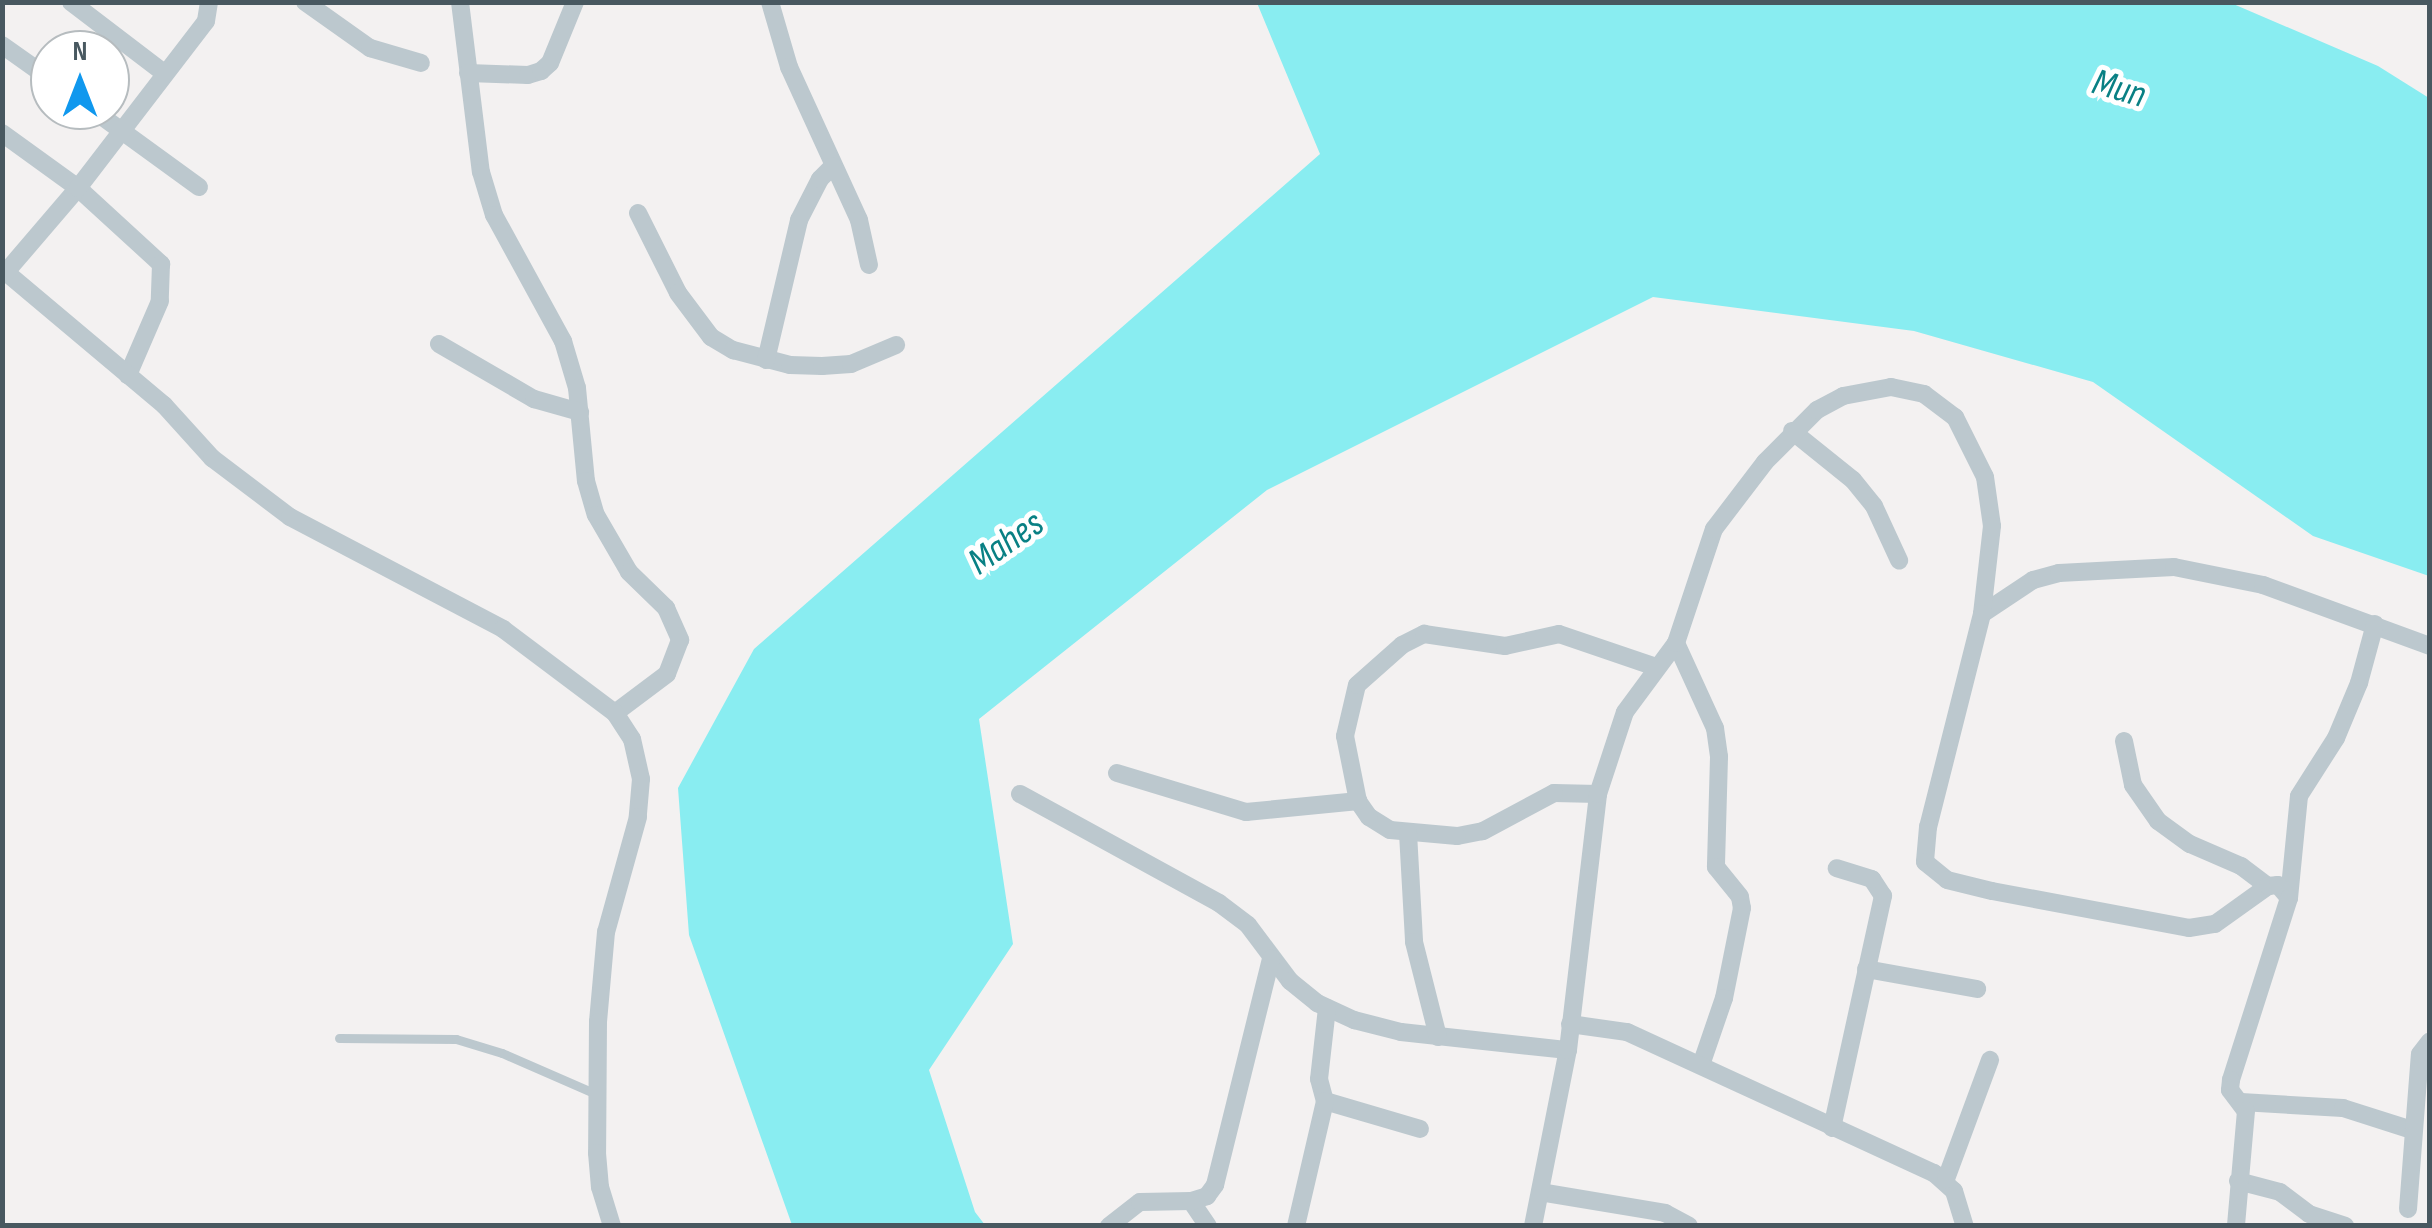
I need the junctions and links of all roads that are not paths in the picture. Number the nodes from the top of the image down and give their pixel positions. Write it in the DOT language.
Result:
graph roads {
  1 [pos="71,2"];
  2 [pos="209,2"];
  3 [pos="305,2"];
  4 [pos="460,2"];
  5 [pos="575,2"];
  6 [pos="770,2"];
  7 [pos="2,45"];
  8 [pos="421,63"];
  9 [pos="30,65"];
  10 [pos="163,72"];
  11 [pos="468,73"];
  12 [pos="130,117"];
  13 [pos="120,130"];
  14 [pos="2,132"];
  15 [pos="833,166"];
  16 [pos="199,187"];
  17 [pos="78,188"];
  18 [pos="638,213"];
  19 [pos="869,265"];
  20 [pos="4,270"];
  21 [pos="439,344"];
  22 [pos="896,345"];
  23 [pos="766,360"];
  24 [pos="128,375"];
  25 [pos="580,412"];
  26 [pos="1792,431"];
  27 [pos="1899,560"];
  28 [pos="1982,614"];
  29 [pos="2376,624"];
  30 [pos="1676,642"];
  31 [pos="2430,646"];
  32 [pos="1656,668"];
  33 [pos="615,713"];
  34 [pos="2124,740"];
  35 [pos="1117,774"];
  36 [pos="1020,794"];
  37 [pos="1598,794"];
  38 [pos="1358,801"];
  39 [pos="1408,833"];
  40 [pos="1837,868"];
  41 [pos="2268,886"];
  42 [pos="2289,898"];
  43 [pos="1271,959"];
  44 [pos="1866,969"];
  45 [pos="1977,990"];
  46 [pos="1328,1008"];
  47 [pos="1570,1024"];
  48 [pos="1438,1037"];
  49 [pos="339,1038"];
  50 [pos="2430,1041"];
  51 [pos="1568,1050"];
  52 [pos="1990,1060"];
  53 [pos="1700,1065"];
  54 [pos="596,1094"];
  55 [pos="1325,1101"];
  56 [pos="2241,1102"];
  57 [pos="1832,1128"];
  58 [pos="1420,1129"];
  59 [pos="2412,1130"];
  60 [pos="1946,1180"];
  61 [pos="2238,1181"];
  62 [pos="1540,1192"];
  63 [pos="1191,1201"];
  64 [pos="2408,1210"];
  65 [pos="612,1226"];
  66 [pos="1109,1226"];
  67 [pos="1208,1226"];
  68 [pos="1296,1226"];
  69 [pos="1533,1226"];
  70 [pos="1689,1226"];
  71 [pos="1965,1226"];
  72 [pos="2236,1226"];
  73 [pos="2345,1226"];
  1 -- 10 [label="street"];
  2 -- 10 [label="street"];
  3 -- 8 [label="street"];
  4 -- 11 [label="street"];
  5 -- 11 [label="street"];
  6 -- 15 [label="street"];
  7 -- 9 [label="street"];
  10 -- 12 [label="street"];
  11 -- 25 [label="street"];
  13 -- 16 [label="street"];
  13 -- 17 [label="street"];
  14 -- 17 [label="street"];
  15 -- 19 [label="street"];
  15 -- 23 [label="street"];
  17 -- 20 [label="street"];
  17 -- 24 [label="street"];
  18 -- 23 [label="street"];
  20 -- 24 [label="street"];
  21 -- 25 [label="street"];
  22 -- 23 [label="street"];
  24 -- 33 [label="street"];
  25 -- 33 [label="street"];
  26 -- 27 [label="street"];
  26 -- 28 [label="street"];
  26 -- 30 [label="street"];
  28 -- 29 [label="street"];
  28 -- 41 [label="street"];
  29 -- 31 [label="street"];
  29 -- 42 [label="street"];
  30 -- 32 [label="street"];
  30 -- 53 [label="street"];
  32 -- 37 [label="street"];
  32 -- 38 [label="street"];
  33 -- 54 [label="street"];
  34 -- 41 [label="street"];
  35 -- 38 [label="street"];
  36 -- 43 [label="street"];
  37 -- 39 [label="street"];
  37 -- 47 [label="street"];
  38 -- 39 [label="street"];
  39 -- 48 [label="street"];
  40 -- 44 [label="street"];
  41 -- 42 [label="street"];
  42 -- 56 [label="street"];
  43 -- 46 [label="street"];
  43 -- 63 [label="street"];
  44 -- 45 [label="street"];
  44 -- 57 [label="street"];
  46 -- 48 [label="street"];
  46 -- 55 [label="street"];
  47 -- 51 [label="street"];
  47 -- 53 [label="street"];
  48 -- 51 [label="street"];
  49 -- 54 [label="lane"];
  50 -- 59 [label="street"];
  51 -- 62 [label="street"];
  52 -- 60 [label="street"];
  53 -- 57 [label="street"];
  54 -- 65 [label="street"];
  55 -- 58 [label="street"];
  55 -- 68 [label="street"];
  56 -- 59 [label="street"];
  56 -- 61 [label="street"];
  57 -- 60 [label="street"];
  59 -- 64 [label="street"];
  60 -- 71 [label="street"];
  61 -- 72 [label="street"];
  61 -- 73 [label="street"];
  62 -- 69 [label="street"];
  62 -- 70 [label="street"];
  63 -- 66 [label="street"];
  63 -- 67 [label="street"];
}
